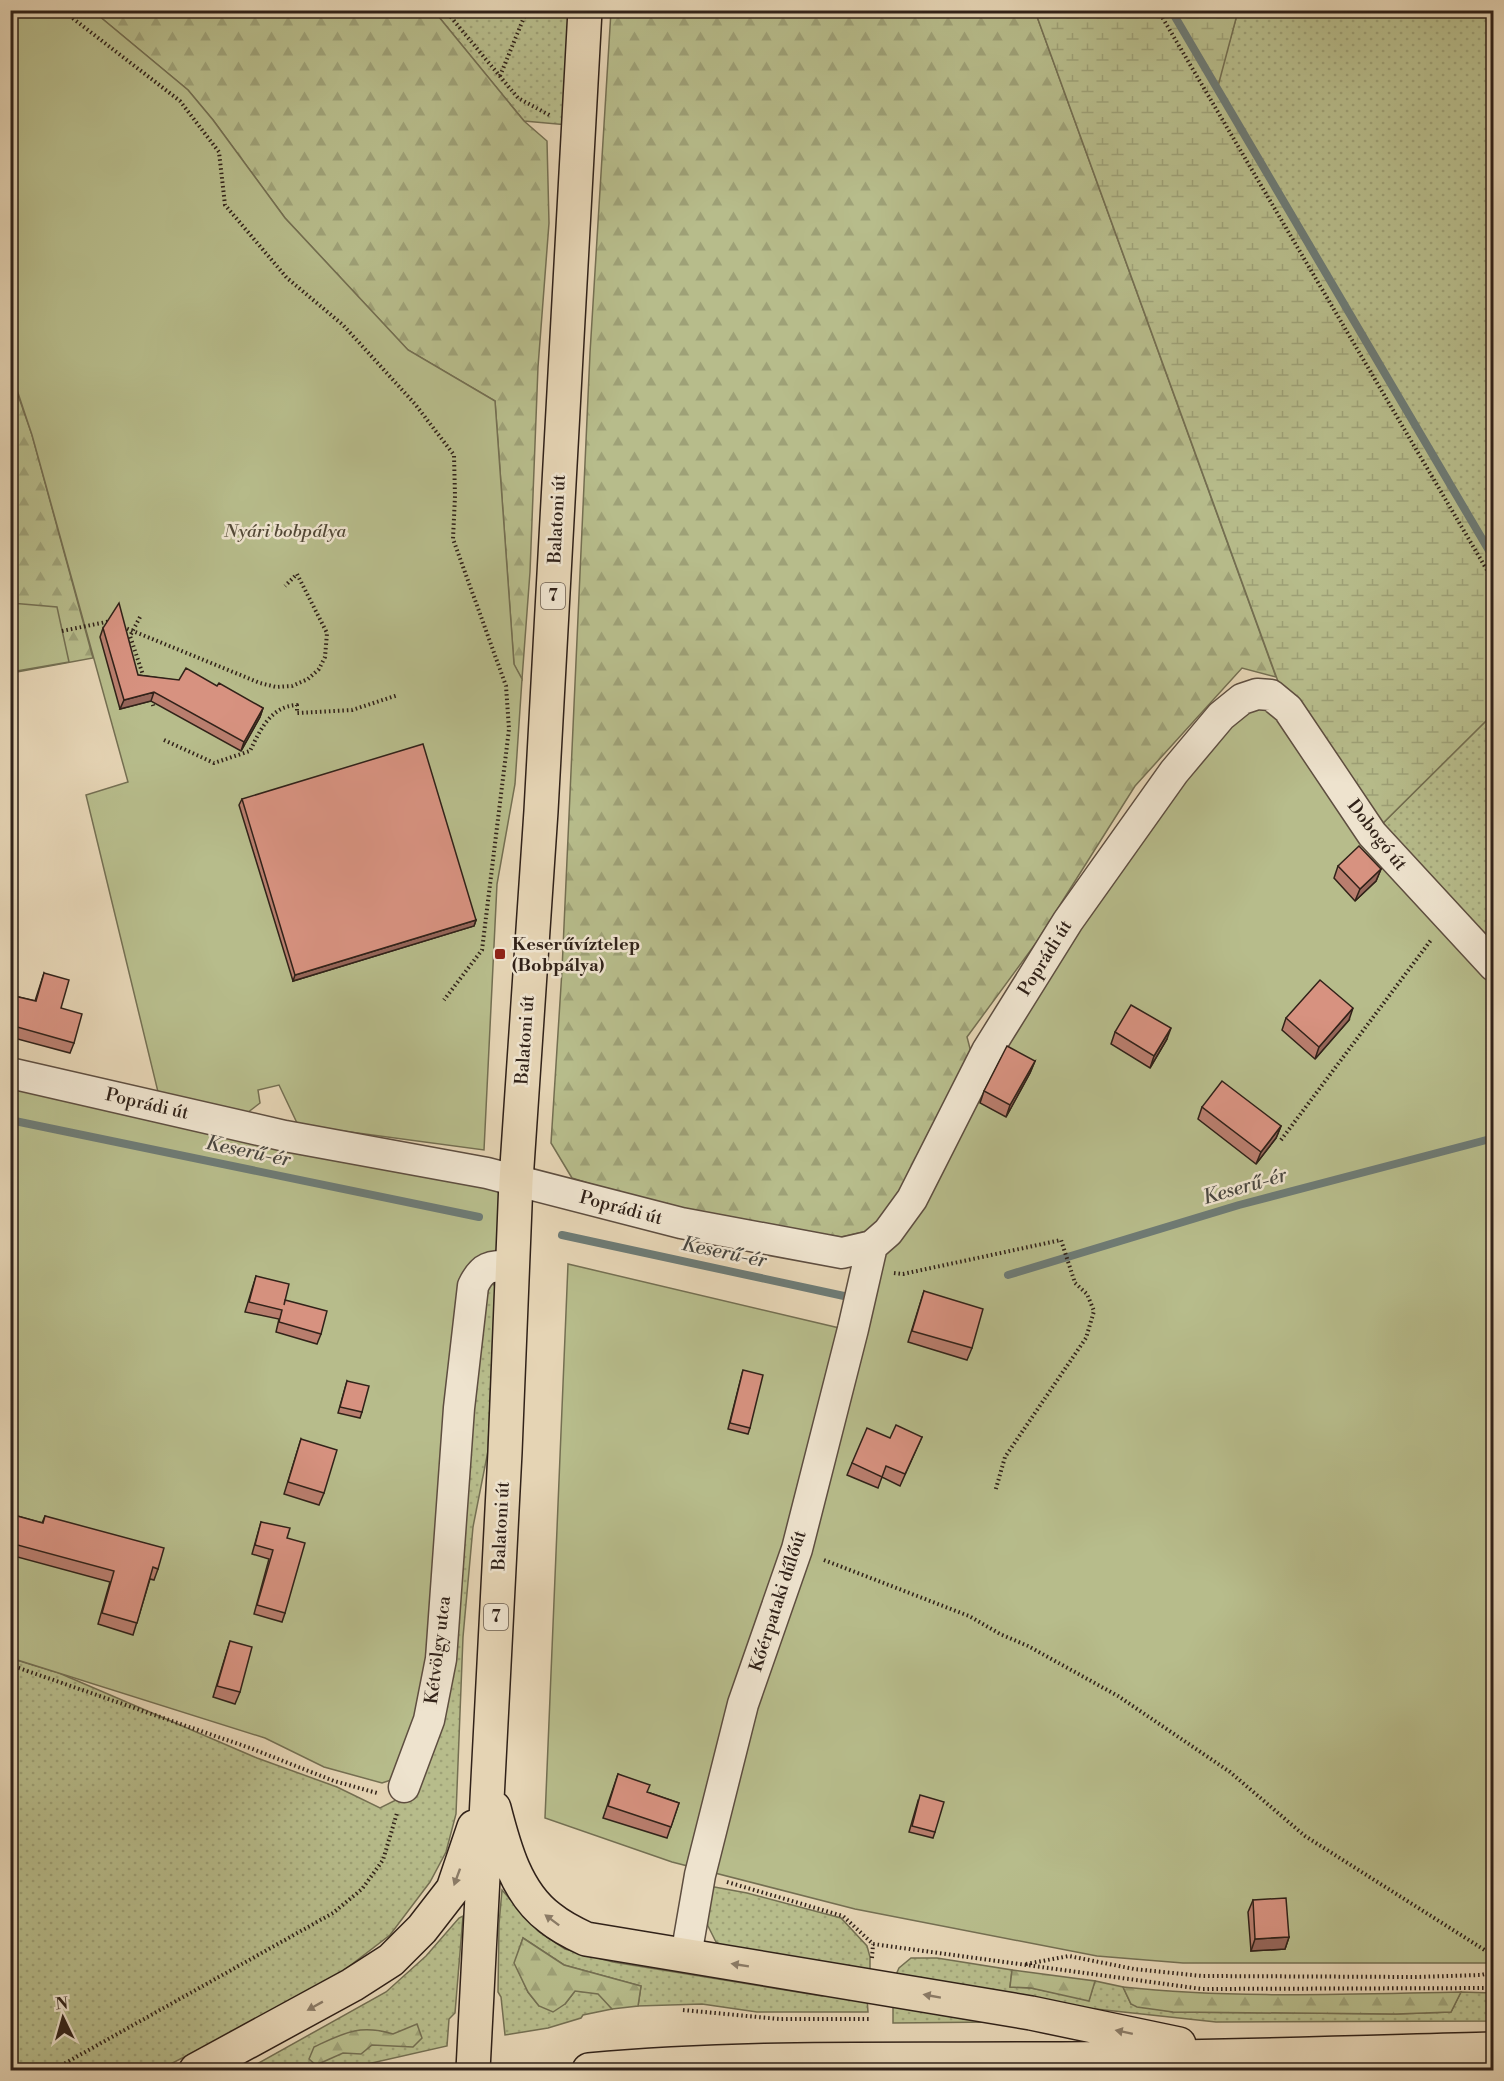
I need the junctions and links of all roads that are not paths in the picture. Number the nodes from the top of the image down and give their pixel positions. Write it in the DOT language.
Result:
graph roads {
  1 [pos="585,10"];
  2 [pos="1271,696"];
  3 [pos="1494,966"];
  4 [pos="10,1073"];
  5 [pos="516,1181"];
  6 [pos="869,1257"];
  7 [pos="512,1266"];
  8 [pos="487,1782"];
  9 [pos="404,1788"];
  10 [pos="686,1956"];
  11 [pos="1494,2049"];
  12 [pos="1243,2057"];
  13 [pos="824,2065"];
  14 [pos="196,2070"];
  15 [pos="473,2070"];
  16 [pos="589,2070"];
  17 [pos="1179,2070"];
  1 -- 5 [label="main road, Balatoni út / 7"];
  2 -- 3 [label="street, Dobogó út"];
  2 -- 6 [label="street, Poprádi út"];
  4 -- 5 [label="street, Poprádi út"];
  5 -- 6 [label="street, Poprádi út"];
  5 -- 7 [label="main road, Balatoni út / 7"];
  6 -- 10 [label="street, Kőérpataki dűlőút"];
  7 -- 8 [label="main road, Balatoni út / 7"];
  7 -- 9 [label="street, Kétvölgy utca"];
  10 -- 8 [label="main road, one-way"];
  8 -- 14 [label="main road, one-way"];
  8 -- 15 [label="main road, Balatoni út / 7"];
  12 -- 10 [label="main road, one-way"];
  11 -- 12 [label="main road"];
  12 -- 13 [label="main road"];
  12 -- 17 [label="main road"];
  13 -- 16 [label="main road"];
}
